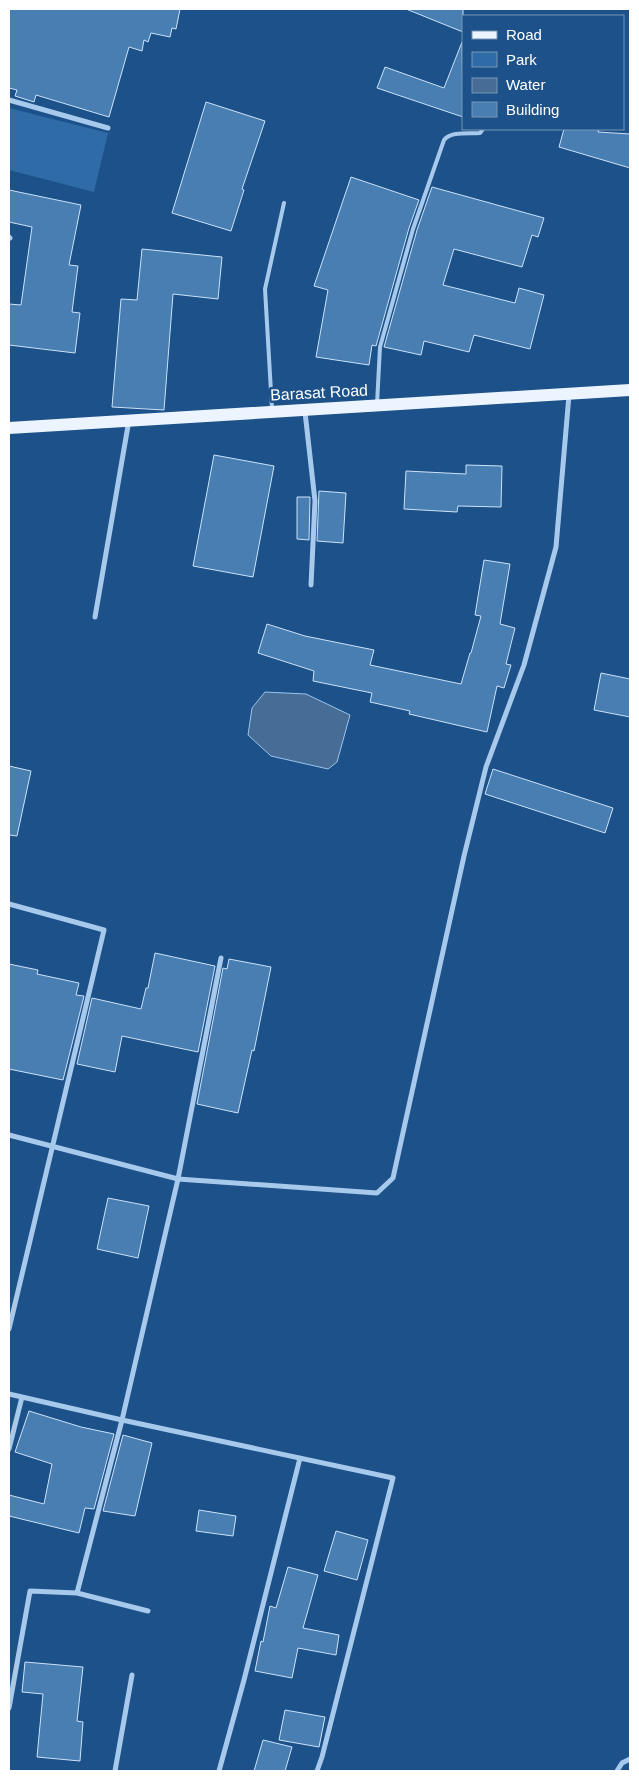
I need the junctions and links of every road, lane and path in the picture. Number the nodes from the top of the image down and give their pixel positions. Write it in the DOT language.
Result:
graph roads {
  1 [pos="9,100"];
  2 [pos="108,128"];
  3 [pos="482,130"];
  4 [pos="284,203"];
  5 [pos="630,390"];
  6 [pos="569,393"];
  7 [pos="377,405"];
  8 [pos="304,410"];
  9 [pos="272,411"];
  10 [pos="129,420"];
  11 [pos="9,428"];
  12 [pos="311,585"];
  13 [pos="95,617"];
  14 [pos="9,904"];
  15 [pos="221,958"];
  16 [pos="9,1135"];
  17 [pos="52,1147"];
  18 [pos="178,1179"];
  19 [pos="9,1329"];
  20 [pos="9,1394"];
  21 [pos="22,1397"];
  22 [pos="122,1420"];
  23 [pos="9,1448"];
  24 [pos="300,1458"];
  25 [pos="77,1593"];
  26 [pos="148,1611"];
  27 [pos="132,1674"];
  28 [pos="9,1708"];
  29 [pos="630,1759"];
  30 [pos="115,1771"];
  31 [pos="219,1771"];
  32 [pos="317,1771"];
  33 [pos="616,1771"];
  1 -- 2 [label="street"];
  3 -- 7 [label="lane"];
  4 -- 9 [label="lane"];
  5 -- 6 [label="main road, Barasat Road"];
  6 -- 7 [label="main road, Barasat Road"];
  6 -- 18 [label="street"];
  7 -- 8 [label="main road, Barasat Road"];
  8 -- 9 [label="main road, Barasat Road"];
  8 -- 12 [label="street"];
  9 -- 10 [label="main road, Barasat Road"];
  10 -- 11 [label="main road, Barasat Road"];
  10 -- 13 [label="street"];
  14 -- 17 [label="street"];
  15 -- 18 [label="street"];
  16 -- 17 [label="street"];
  17 -- 18 [label="street"];
  17 -- 19 [label="street"];
  18 -- 22 [label="street"];
  20 -- 21 [label="street"];
  21 -- 22 [label="street"];
  21 -- 23 [label="street"];
  22 -- 24 [label="street"];
  22 -- 25 [label="street"];
  24 -- 31 [label="street"];
  24 -- 32 [label="street"];
  25 -- 26 [label="street"];
  25 -- 28 [label="street"];
  27 -- 30 [label="street"];
  29 -- 33 [label="street"];
}
